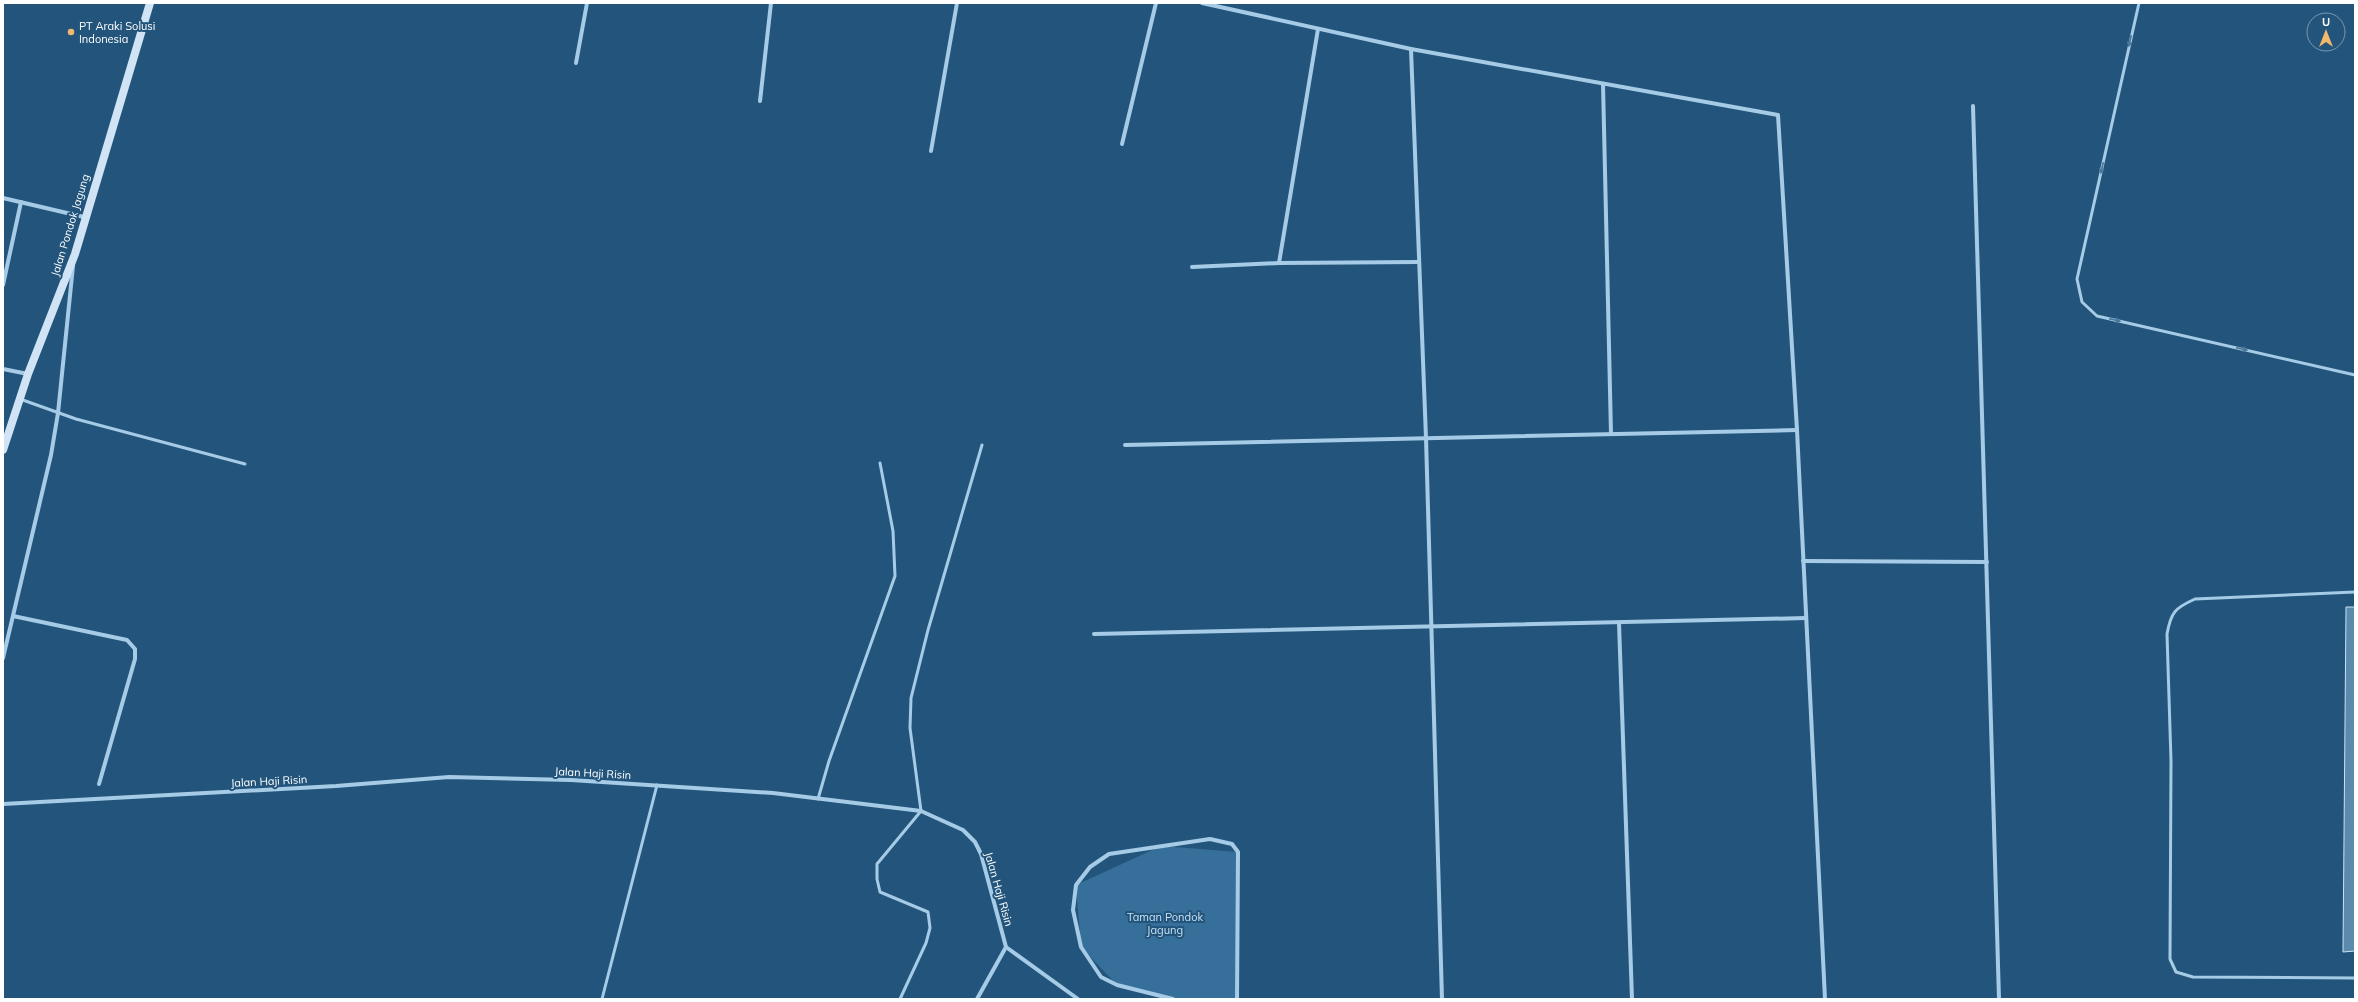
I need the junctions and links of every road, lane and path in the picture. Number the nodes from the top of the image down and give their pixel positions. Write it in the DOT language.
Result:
graph roads {
  1 [pos="150,3"];
  2 [pos="586,3"];
  3 [pos="771,3"];
  4 [pos="957,3"];
  5 [pos="1156,3"];
  6 [pos="1202,3"];
  7 [pos="1228,3"];
  8 [pos="2139,3"];
  9 [pos="1227,8"];
  10 [pos="1318,29"];
  11 [pos="1411,49"];
  12 [pos="576,63"];
  13 [pos="1602,84"];
  14 [pos="760,101"];
  15 [pos="1973,106"];
  16 [pos="1122,144"];
  17 [pos="931,151"];
  18 [pos="3,198"];
  19 [pos="21,202"];
  20 [pos="84,217"];
  21 [pos="74,254"];
  22 [pos="1419,262"];
  23 [pos="1279,263"];
  24 [pos="1192,267"];
  25 [pos="3,285"];
  26 [pos="3,369"];
  27 [pos="28,374"];
  28 [pos="2355,375"];
  29 [pos="20,399"];
  30 [pos="58,413"];
  31 [pos="1797,430"];
  32 [pos="1612,434"];
  33 [pos="1426,438"];
  34 [pos="982,445"];
  35 [pos="1124,445"];
  36 [pos="3,450"];
  37 [pos="880,463"];
  38 [pos="244,464"];
  39 [pos="1803,561"];
  40 [pos="1987,562"];
  41 [pos="2355,592"];
  42 [pos="13,616"];
  43 [pos="1806,618"];
  44 [pos="1618,623"];
  45 [pos="1431,627"];
  46 [pos="1094,634"];
  47 [pos="3,658"];
  48 [pos="99,784"];
  49 [pos="657,785"];
  50 [pos="818,799"];
  51 [pos="3,804"];
  52 [pos="921,811"];
  53 [pos="1006,946"];
  54 [pos="2355,978"];
  55 [pos="602,999"];
  56 [pos="900,999"];
  57 [pos="977,999"];
  58 [pos="1078,999"];
  59 [pos="1173,999"];
  60 [pos="1237,999"];
  61 [pos="1442,999"];
  62 [pos="1632,999"];
  63 [pos="1825,999"];
  64 [pos="1999,999"];
  1 -- 20 [label="street, Jalan Pondok Jagung"];
  2 -- 12 [label="street"];
  3 -- 14 [label="street"];
  4 -- 17 [label="street"];
  5 -- 16 [label="street"];
  6 -- 9 [label="street"];
  7 -- 9 [label="street"];
  8 -- 28 [label="lane, one-way"];
  9 -- 10 [label="street"];
  10 -- 11 [label="street"];
  10 -- 23 [label="street"];
  11 -- 13 [label="street"];
  11 -- 22 [label="street"];
  13 -- 31 [label="street"];
  13 -- 32 [label="street"];
  15 -- 40 [label="street"];
  18 -- 19 [label="street"];
  19 -- 20 [label="street"];
  19 -- 25 [label="street"];
  20 -- 21 [label="street, Jalan Pondok Jagung"];
  21 -- 27 [label="street, Jalan Pondok Jagung"];
  21 -- 30 [label="street"];
  22 -- 23 [label="street"];
  22 -- 33 [label="street"];
  23 -- 24 [label="street"];
  26 -- 27 [label="street"];
  27 -- 29 [label="street, Jalan Pondok Jagung"];
  29 -- 30 [label="lane"];
  29 -- 36 [label="street, Jalan Pondok Jagung"];
  30 -- 38 [label="lane"];
  30 -- 42 [label="street"];
  31 -- 32 [label="street"];
  31 -- 39 [label="street"];
  32 -- 33 [label="street"];
  33 -- 35 [label="street"];
  33 -- 45 [label="street"];
  34 -- 52 [label="lane"];
  37 -- 50 [label="lane"];
  39 -- 40 [label="street"];
  39 -- 43 [label="street"];
  40 -- 64 [label="street"];
  41 -- 54 [label="lane"];
  42 -- 47 [label="street"];
  42 -- 48 [label="street"];
  43 -- 44 [label="street"];
  43 -- 63 [label="street"];
  44 -- 45 [label="street"];
  44 -- 62 [label="street"];
  45 -- 46 [label="street"];
  45 -- 61 [label="street"];
  49 -- 50 [label="street, Jalan Haji Risin"];
  49 -- 51 [label="street, Jalan Haji Risin"];
  49 -- 55 [label="lane"];
  50 -- 52 [label="street, Jalan Haji Risin"];
  52 -- 53 [label="street, Jalan Haji Risin"];
  52 -- 56 [label="lane"];
  53 -- 57 [label="street"];
  53 -- 58 [label="street"];
  59 -- 60 [label="street"];
}
